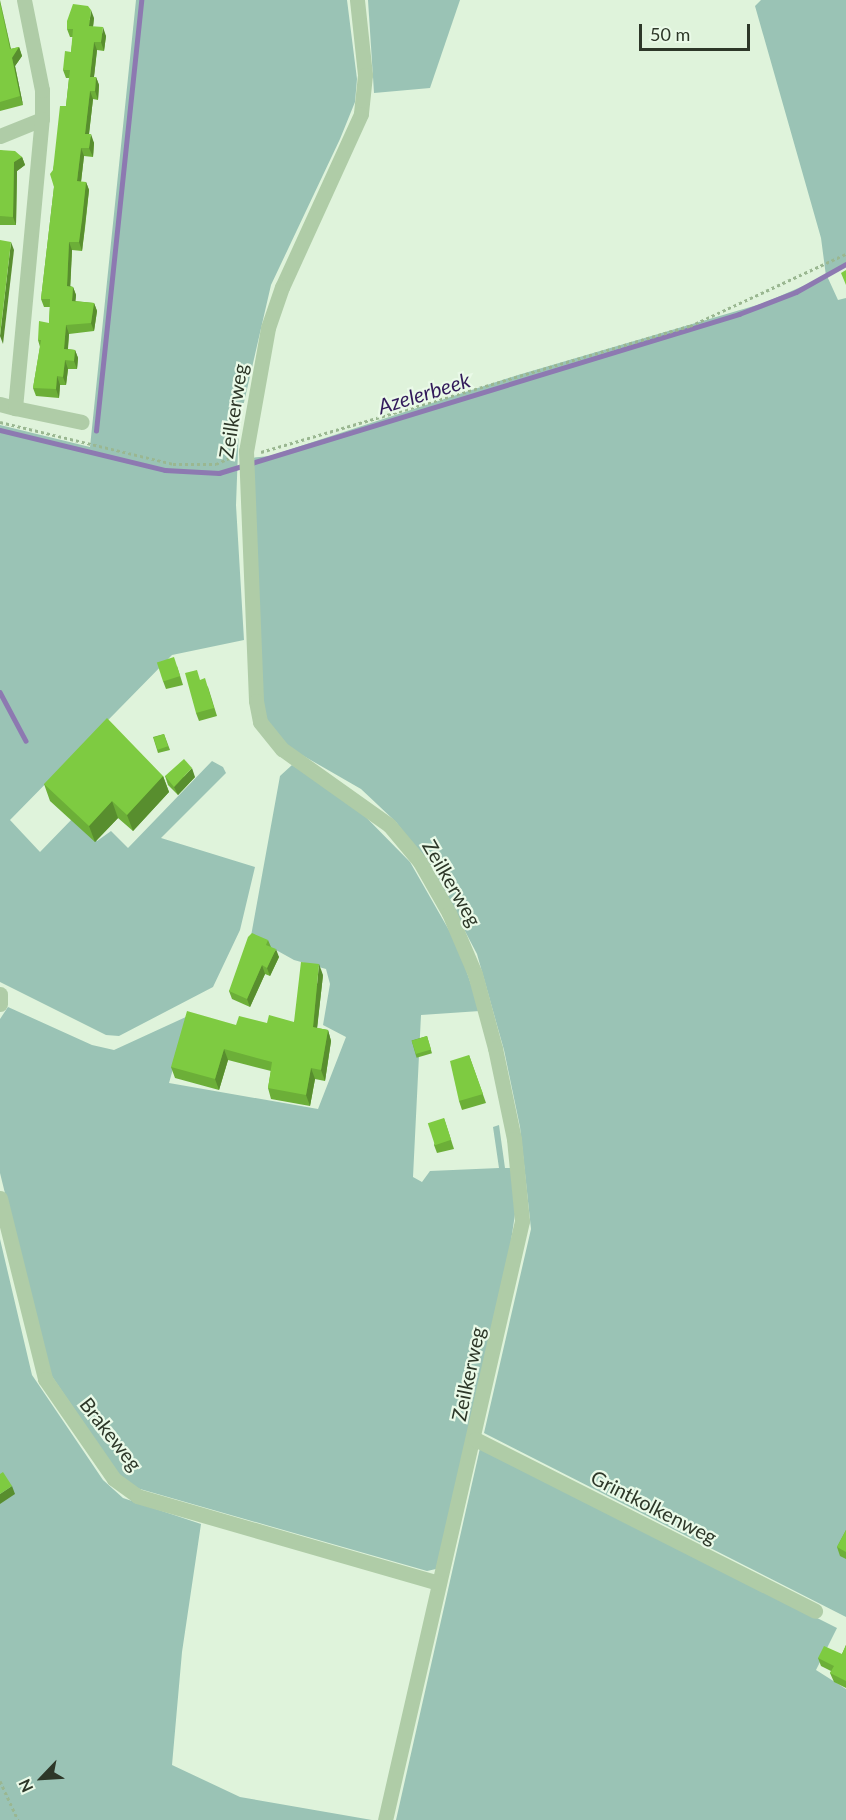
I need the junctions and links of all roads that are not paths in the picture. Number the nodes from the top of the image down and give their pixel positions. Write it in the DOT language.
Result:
graph roads {
  1 [pos="24,0"];
  2 [pos="357,0"];
  3 [pos="42,119"];
  4 [pos="0,136"];
  5 [pos="8,406"];
  6 [pos="82,422"];
  7 [pos="0,994"];
  8 [pos="0,1004"];
  9 [pos="0,1198"];
  10 [pos="475,1439"];
  11 [pos="439,1583"];
  12 [pos="815,1611"];
  13 [pos="385,1820"];
  1 -- 3 [label="street"];
  2 -- 10 [label="street, Zeilkerweg"];
  3 -- 4 [label="street"];
  3 -- 5 [label="street"];
  5 -- 6 [label="street"];
  7 -- 8 [label="street"];
  9 -- 11 [label="street, Brakeweg"];
  10 -- 11 [label="street, Zeilkerweg"];
  10 -- 12 [label="street, Grintkolkenweg"];
  11 -- 13 [label="street, Zeilkerweg"];
}
